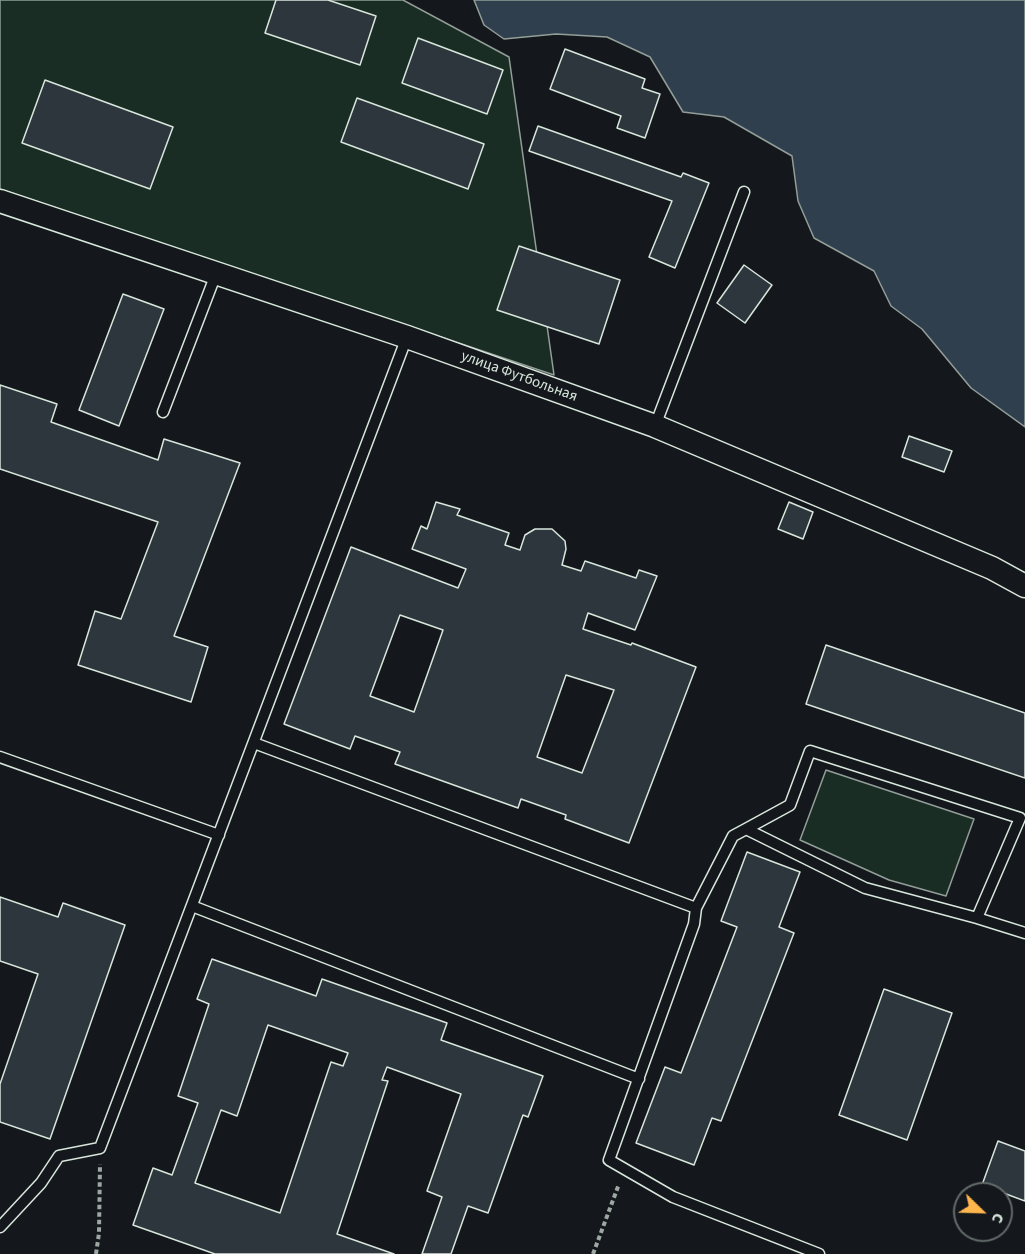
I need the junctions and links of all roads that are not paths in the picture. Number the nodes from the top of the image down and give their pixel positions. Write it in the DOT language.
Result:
graph roads {
  1 [pos="744,192"];
  2 [pos="0,201"];
  3 [pos="216,274"];
  4 [pos="407,337"];
  5 [pos="163,412"];
  6 [pos="654,426"];
  7 [pos="1025,586"];
  8 [pos="254,743"];
  9 [pos="0,757"];
  10 [pos="746,829"];
  11 [pos="219,835"];
  12 [pos="192,906"];
  13 [pos="696,908"];
  14 [pos="977,918"];
  15 [pos="1025,933"];
  16 [pos="639,1079"];
  17 [pos="0,1227"];
  18 [pos="819,1254"];
  1 -- 6 [label="lane"];
  2 -- 3 [label="street, улица Футбольная"];
  3 -- 4 [label="street, улица Футбольная"];
  3 -- 5 [label="lane"];
  4 -- 6 [label="street, улица Футбольная"];
  4 -- 8 [label="lane"];
  6 -- 7 [label="street, улица Футбольная"];
  8 -- 11 [label="lane"];
  8 -- 13 [label="lane"];
  9 -- 11 [label="lane"];
  10 -- 13 [label="lane"];
  10 -- 14 [label="lane"];
  10 -- 14 [label="lane"];
  11 -- 12 [label="lane"];
  12 -- 16 [label="lane"];
  12 -- 17 [label="lane"];
  13 -- 16 [label="lane"];
  14 -- 15 [label="lane"];
  16 -- 18 [label="lane"];
}
